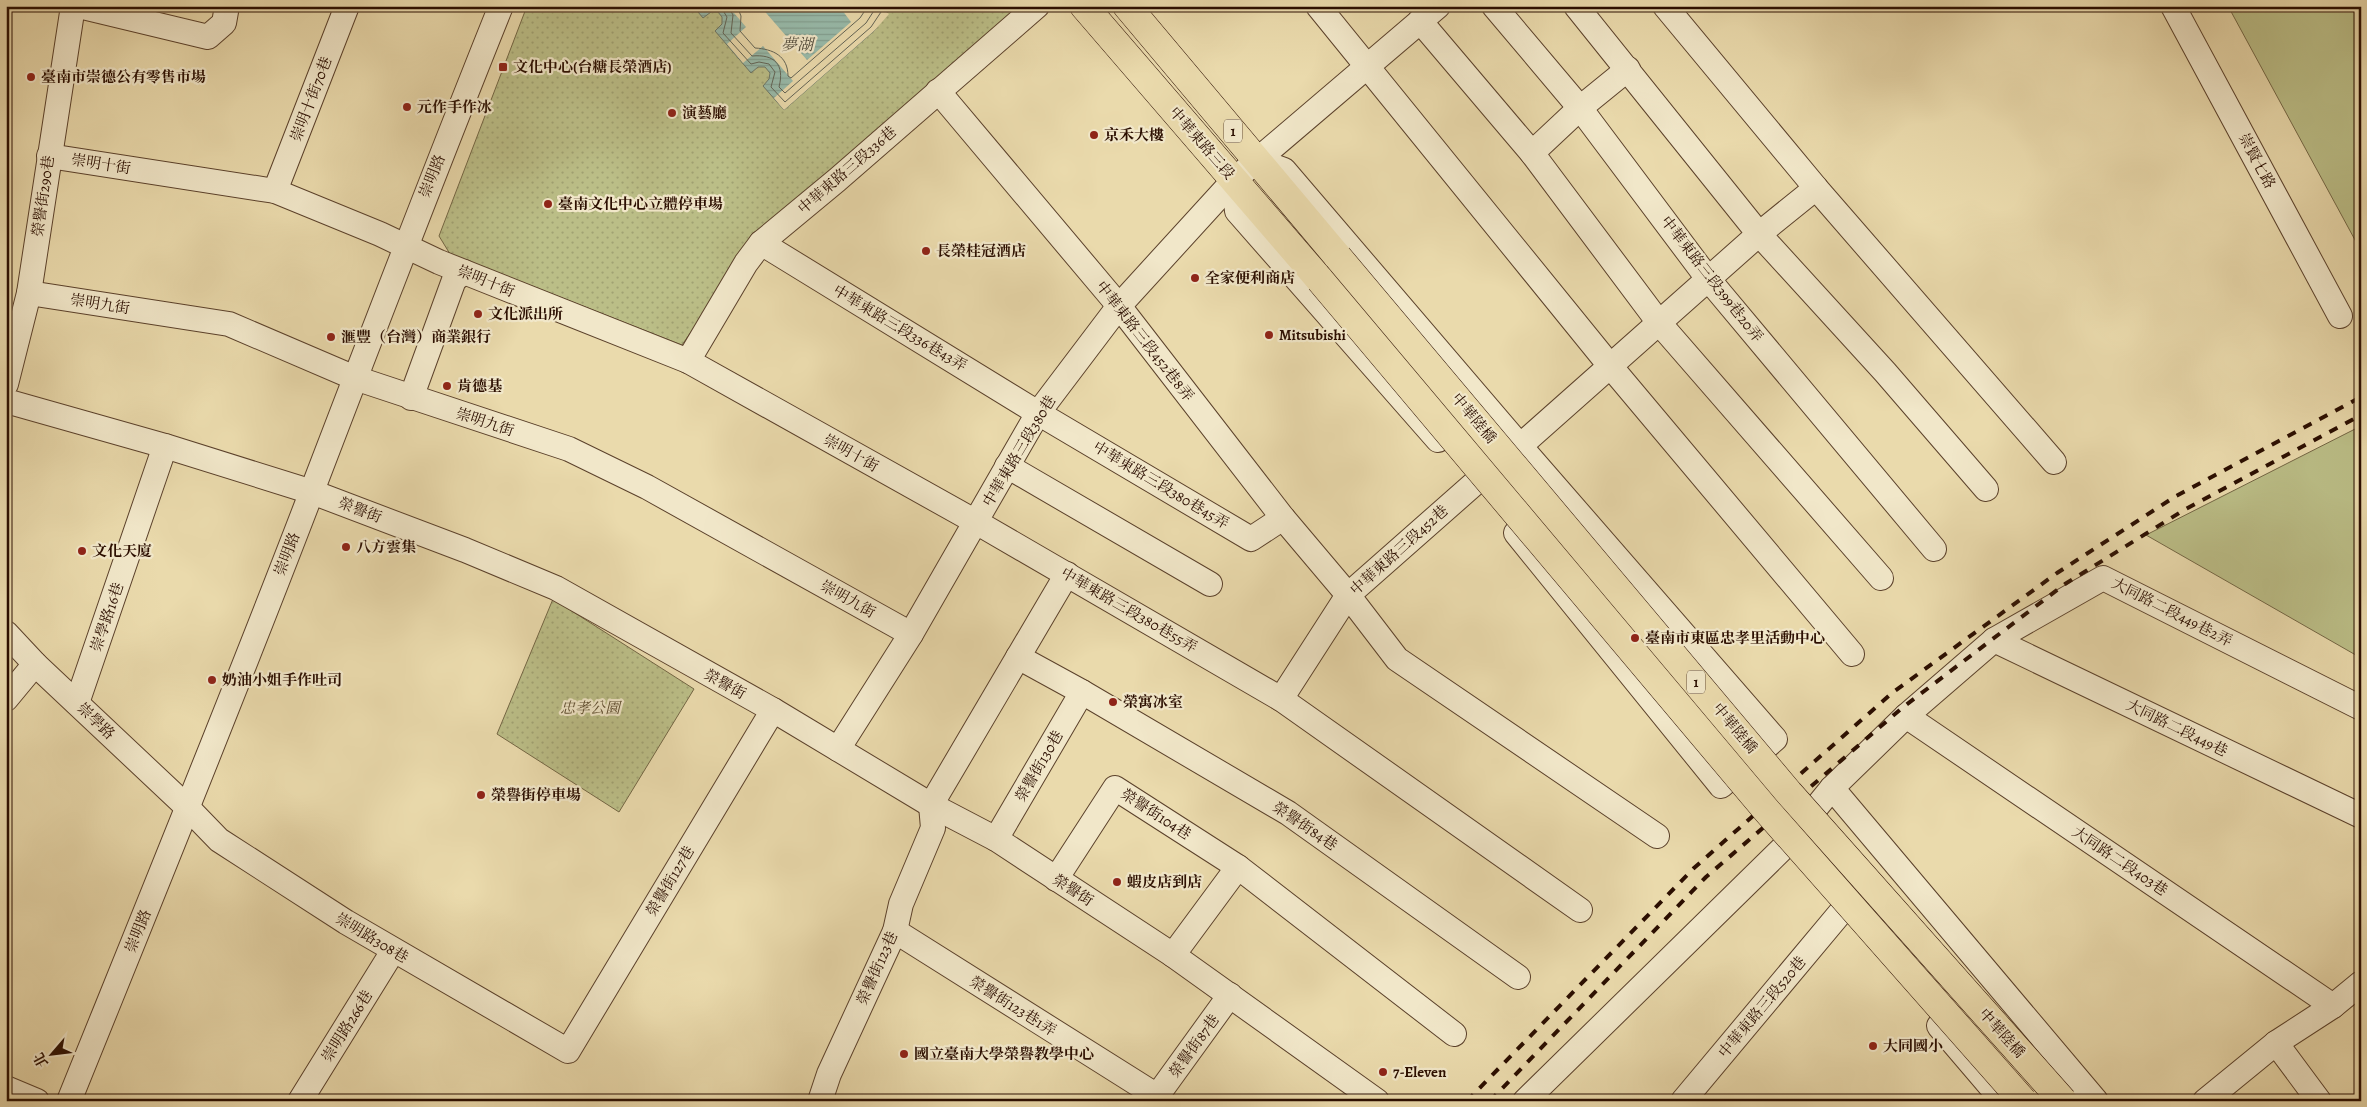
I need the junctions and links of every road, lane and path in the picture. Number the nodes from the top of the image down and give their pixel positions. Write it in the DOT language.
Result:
graph roads {
  1 [pos="73,6"];
  2 [pos="79,6"];
  3 [pos="227,6"];
  4 [pos="347,6"];
  5 [pos="501,6"];
  6 [pos="1037,6"];
  7 [pos="1084,6"];
  8 [pos="1127,6"];
  9 [pos="1318,6"];
  10 [pos="1494,6"];
  11 [pos="1576,6"];
  12 [pos="1665,6"];
  13 [pos="2174,6"];
  14 [pos="1429,14"];
  15 [pos="1368,65"];
  16 [pos="1628,69"];
  17 [pos="938,91"];
  18 [pos="1580,108"];
  19 [pos="1532,153"];
  20 [pos="49,156"];
  21 [pos="1257,160"];
  22 [pos="1234,180"];
  23 [pos="1816,188"];
  24 [pos="275,191"];
  25 [pos="1759,234"];
  26 [pos="761,243"];
  27 [pos="406,246"];
  28 [pos="1338,257"];
  29 [pos="464,272"];
  30 [pos="1320,280"];
  31 [pos="1709,280"];
  32 [pos="29,293"];
  33 [pos="1119,306"];
  34 [pos="2340,316"];
  35 [pos="1660,324"];
  36 [pos="688,361"];
  37 [pos="1610,367"];
  38 [pos="355,378"];
  39 [pos="6,384"];
  40 [pos="411,398"];
  41 [pos="6,401"];
  42 [pos="1038,413"];
  43 [pos="165,446"];
  44 [pos="1520,446"];
  45 [pos="2054,462"];
  46 [pos="1007,466"];
  47 [pos="1475,482"];
  48 [pos="1986,489"];
  49 [pos="312,492"];
  50 [pos="1283,518"];
  51 [pos="976,522"];
  52 [pos="1934,549"];
  53 [pos="1067,574"];
  54 [pos="1882,578"];
  55 [pos="1210,584"];
  56 [pos="1348,595"];
  57 [pos="6,633"];
  58 [pos="912,634"];
  59 [pos="1994,640"];
  60 [pos="1852,654"];
  61 [pos="1018,657"];
  62 [pos="35,664"];
  63 [pos="1082,692"];
  64 [pos="6,699"];
  65 [pos="1281,699"];
  66 [pos="78,703"];
  67 [pos="2361,708"];
  68 [pos="773,710"];
  69 [pos="1906,716"];
  70 [pos="838,749"];
  71 [pos="1832,788"];
  72 [pos="931,804"];
  73 [pos="188,808"];
  74 [pos="2361,816"];
  75 [pos="1657,836"];
  76 [pos="996,839"];
  77 [pos="1784,847"];
  78 [pos="1238,867"];
  79 [pos="1056,878"];
  80 [pos="1580,910"];
  81 [pos="1841,912"];
  82 [pos="895,931"];
  83 [pos="393,951"];
  84 [pos="1173,955"];
  85 [pos="1518,977"];
  86 [pos="2361,983"];
  87 [pos="1230,995"];
  88 [pos="2334,1006"];
  89 [pos="1454,1034"];
  90 [pos="2276,1043"];
  91 [pos="568,1051"];
  92 [pos="6,1088"];
  93 [pos="1157,1096"];
  94 [pos="36,1101"];
  95 [pos="69,1101"];
  96 [pos="300,1101"];
  97 [pos="820,1101"];
  98 [pos="1377,1101"];
  99 [pos="1525,1101"];
  100 [pos="1683,1101"];
  101 [pos="2003,1101"];
  102 [pos="2023,1101"];
  103 [pos="2062,1101"];
  104 [pos="2096,1101"];
  105 [pos="2205,1101"];
  106 [pos="2320,1101"];
  1 -- 20 [label="street, 榮譽街290巷"];
  2 -- 3 [label="street"];
  4 -- 24 [label="street, 崇明十街70巷"];
  5 -- 27 [label="street, 崇明路"];
  6 -- 17 [label="street, 中華東路三段336巷"];
  7 -- 22 [label="main road, 中華東路三段 / 1"];
  8 -- 21 [label="main road, 中華東路三段 / 1"];
  9 -- 15 [label="street"];
  10 -- 18 [label="street, 中華東路三段399巷20弄"];
  11 -- 16 [label="street"];
  12 -- 23 [label="street"];
  13 -- 34 [label="street, 崇賢七路"];
  14 -- 15 [label="street, 中華東路三段380巷"];
  14 -- 19 [label="street"];
  15 -- 21 [label="street, 中華東路三段380巷"];
  15 -- 37 [label="street"];
  16 -- 18 [label="street"];
  16 -- 25 [label="street"];
  17 -- 26 [label="street, 中華東路三段336巷"];
  17 -- 33 [label="street, 中華東路三段452巷8弄"];
  18 -- 19 [label="street"];
  18 -- 31 [label="street, 中華東路三段399巷20弄"];
  19 -- 35 [label="street"];
  20 -- 24 [label="street, 崇明十街"];
  20 -- 32 [label="street, 榮譽街290巷"];
  21 -- 22 [label="street, 中華東路三段380巷"];
  21 -- 28 [label="main road, 中華東路三段 / 1"];
  21 -- 44 [label="street"];
  22 -- 30 [label="main road, 中華東路三段 / 1"];
  22 -- 33 [label="street, 中華東路三段380巷"];
  22 -- 47 [label="street"];
  23 -- 25 [label="street"];
  23 -- 45 [label="street"];
  24 -- 27 [label="street, 崇明十街"];
  25 -- 31 [label="street"];
  25 -- 48 [label="street"];
  26 -- 36 [label="street, 中華東路三段336巷"];
  26 -- 42 [label="street, 中華東路三段336巷43弄"];
  27 -- 29 [label="street, 崇明十街"];
  27 -- 38 [label="street, 崇明路"];
  28 -- 103 [label="main road, 中華陸橋 / 1, bridge"];
  29 -- 36 [label="street, 崇明十街"];
  29 -- 40 [label="street"];
  30 -- 102 [label="main road, 中華陸橋 / 1, bridge"];
  31 -- 35 [label="street"];
  31 -- 52 [label="street, 中華東路三段399巷20弄"];
  32 -- 38 [label="street, 崇明九街"];
  32 -- 39 [label="street, 榮譽街290巷"];
  33 -- 42 [label="street, 中華東路三段380巷"];
  33 -- 50 [label="street, 中華東路三段452巷8弄"];
  35 -- 37 [label="street"];
  35 -- 54 [label="street"];
  36 -- 51 [label="street, 崇明十街"];
  37 -- 44 [label="street"];
  37 -- 60 [label="street"];
  38 -- 40 [label="street, 崇明九街"];
  38 -- 49 [label="street, 崇明路"];
  40 -- 58 [label="street, 崇明九街"];
  41 -- 43 [label="street, 榮譽街"];
  42 -- 46 [label="street, 中華東路三段380巷"];
  42 -- 50 [label="street, 中華東路三段380巷45弄"];
  43 -- 49 [label="street, 榮譽街"];
  43 -- 66 [label="street, 崇學路16巷"];
  44 -- 47 [label="street"];
  46 -- 51 [label="street, 中華東路三段380巷"];
  46 -- 55 [label="street"];
  47 -- 56 [label="street, 中華東路三段452巷"];
  49 -- 68 [label="street, 榮譽街"];
  49 -- 73 [label="street, 崇明路"];
  50 -- 56 [label="street, 中華東路三段452巷8弄"];
  51 -- 53 [label="street, 中華東路三段380巷55弄"];
  51 -- 58 [label="street, 中華東路三段380巷"];
  53 -- 61 [label="street"];
  53 -- 65 [label="street, 中華東路三段380巷55弄"];
  56 -- 65 [label="street, 中華東路三段452巷"];
  56 -- 75 [label="street"];
  57 -- 62 [label="street, 崇學路"];
  58 -- 70 [label="street, 中華東路三段380巷"];
  59 -- 67 [label="street, 大同路二段449巷2弄"];
  59 -- 69 [label="street, 大同路二段449巷2弄"];
  59 -- 74 [label="street, 大同路二段449巷"];
  61 -- 63 [label="street, 榮譽街84巷"];
  61 -- 72 [label="street"];
  62 -- 64 [label="street"];
  62 -- 66 [label="street, 崇學路"];
  63 -- 76 [label="street, 榮譽街130巷"];
  63 -- 85 [label="street, 榮譽街84巷"];
  65 -- 80 [label="street"];
  66 -- 73 [label="street, 崇學路"];
  68 -- 70 [label="street, 榮譽街"];
  68 -- 91 [label="street, 榮譽街127巷"];
  69 -- 71 [label="street, 大同路二段449巷2弄"];
  69 -- 88 [label="street, 大同路二段403巷"];
  70 -- 72 [label="street, 榮譽街"];
  71 -- 77 [label="street, 大同路二段449巷2弄"];
  71 -- 104 [label="street"];
  72 -- 76 [label="street, 榮譽街"];
  72 -- 82 [label="street, 榮譽街123巷"];
  73 -- 83 [label="street, 崇明路308巷"];
  73 -- 95 [label="street, 崇明路"];
  76 -- 79 [label="street, 榮譽街"];
  77 -- 81 [label="street"];
  77 -- 99 [label="street, 大同路二段449巷2弄"];
  78 -- 79 [label="street, 榮譽街104巷"];
  78 -- 84 [label="street"];
  78 -- 89 [label="street"];
  79 -- 84 [label="street, 榮譽街"];
  81 -- 100 [label="street, 中華東路三段520巷"];
  81 -- 101 [label="street"];
  82 -- 93 [label="street, 榮譽街123巷1弄"];
  82 -- 97 [label="street, 榮譽街123巷"];
  83 -- 91 [label="street, 崇明路308巷"];
  83 -- 96 [label="street, 崇明路266巷"];
  84 -- 87 [label="street, 榮譽街"];
  86 -- 88 [label="street"];
  87 -- 93 [label="street, 榮譽街87巷"];
  87 -- 98 [label="street, 榮譽街"];
  88 -- 90 [label="street"];
  90 -- 105 [label="street"];
  90 -- 106 [label="street"];
  92 -- 94 [label="street"];
}
